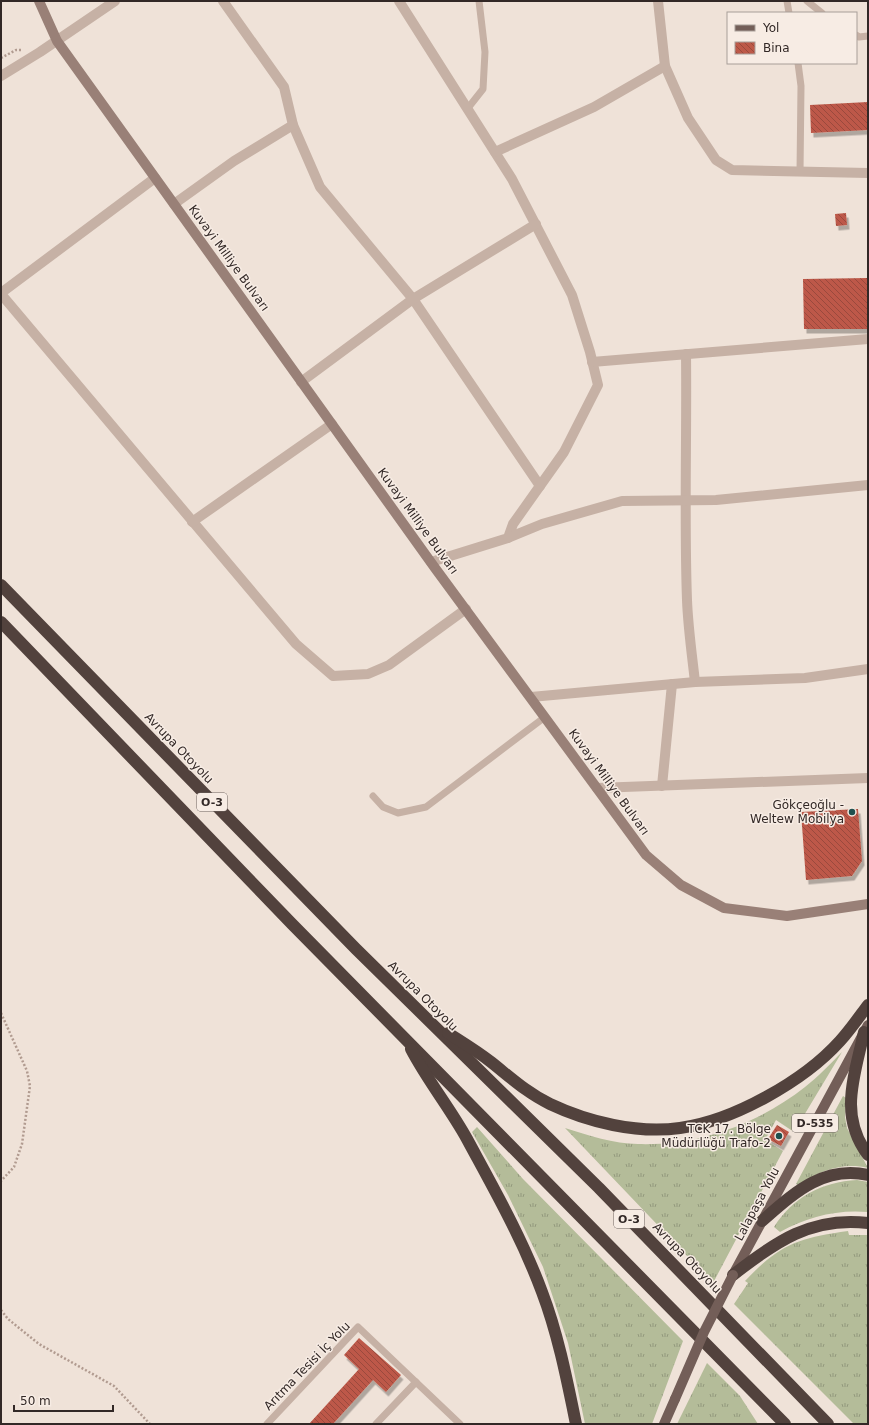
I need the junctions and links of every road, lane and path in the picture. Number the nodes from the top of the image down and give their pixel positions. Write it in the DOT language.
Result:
graph roads {
  1 [pos="39,1"];
  2 [pos="115,1"];
  3 [pos="223,1"];
  4 [pos="399,1"];
  5 [pos="479,1"];
  6 [pos="658,1"];
  7 [pos="787,1"];
  8 [pos="807,1"];
  9 [pos="789,12"];
  10 [pos="821,12"];
  11 [pos="857,36"];
  12 [pos="868,36"];
  13 [pos="56,41"];
  14 [pos="798,64"];
  15 [pos="665,66"];
  16 [pos="1,76"];
  17 [pos="468,108"];
  18 [pos="294,125"];
  19 [pos="495,152"];
  20 [pos="800,172"];
  21 [pos="868,173"];
  22 [pos="154,178"];
  23 [pos="174,204"];
  24 [pos="536,224"];
  25 [pos="1,293"];
  26 [pos="413,299"];
  27 [pos="868,339"];
  28 [pos="686,354"];
  29 [pos="592,362"];
  30 [pos="301,382"];
  31 [pos="332,424"];
  32 [pos="868,485"];
  33 [pos="540,486"];
  34 [pos="685,500"];
  35 [pos="192,522"];
  36 [pos="508,538"];
  37 [pos="431,562"];
  38 [pos="1,585"];
  39 [pos="466,609"];
  40 [pos="1,622"];
  41 [pos="868,670"];
  42 [pos="695,682"];
  43 [pos="672,684"];
  44 [pos="531,696"];
  45 [pos="546,717"];
  46 [pos="868,778"];
  47 [pos="662,786"];
  48 [pos="597,788"];
  49 [pos="373,796"];
  50 [pos="868,904"];
  51 [pos="868,1005"];
  52 [pos="1,1012"];
  53 [pos="425,1018"];
  54 [pos="866,1029"];
  55 [pos="407,1040"];
  56 [pos="868,1154"];
  57 [pos="868,1175"];
  58 [pos="1,1181"];
  59 [pos="762,1221"];
  60 [pos="868,1224"];
  61 [pos="733,1275"];
  62 [pos="1,1310"];
  63 [pos="416,1382"];
  64 [pos="778,1419"];
  65 [pos="150,1424"];
  66 [pos="267,1424"];
  67 [pos="376,1424"];
  68 [pos="460,1424"];
  69 [pos="576,1424"];
  70 [pos="664,1424"];
  71 [pos="785,1424"];
  72 [pos="828,1424"];
  1 -- 13 [label="street, Kuvayi Milliye Bulvarı"];
  2 -- 13 [label="street"];
  3 -- 18 [label="street"];
  4 -- 17 [label="street"];
  5 -- 17 [label="lane"];
  6 -- 15 [label="street"];
  7 -- 9 [label="lane"];
  8 -- 10 [label="lane"];
  11 -- 12 [label="lane"];
  13 -- 16 [label="street"];
  13 -- 22 [label="street, Kuvayi Milliye Bulvarı"];
  14 -- 20 [label="lane"];
  15 -- 19 [label="street"];
  15 -- 20 [label="street"];
  17 -- 19 [label="street"];
  18 -- 23 [label="street"];
  18 -- 26 [label="street"];
  19 -- 24 [label="street"];
  20 -- 21 [label="street"];
  22 -- 23 [label="street, Kuvayi Milliye Bulvarı"];
  22 -- 25 [label="street"];
  23 -- 30 [label="street, Kuvayi Milliye Bulvarı"];
  24 -- 26 [label="street"];
  24 -- 29 [label="street"];
  25 -- 35 [label="street"];
  26 -- 30 [label="street"];
  26 -- 33 [label="street"];
  27 -- 28 [label="street"];
  28 -- 29 [label="street"];
  28 -- 34 [label="street"];
  29 -- 33 [label="street"];
  30 -- 31 [label="street, Kuvayi Milliye Bulvarı"];
  31 -- 35 [label="street"];
  31 -- 37 [label="street, Kuvayi Milliye Bulvarı"];
  32 -- 34 [label="street"];
  33 -- 36 [label="street"];
  34 -- 36 [label="street"];
  34 -- 42 [label="street"];
  35 -- 39 [label="street"];
  36 -- 37 [label="street"];
  37 -- 39 [label="street, Kuvayi Milliye Bulvarı"];
  38 -- 53 [label="highway, Avrupa Otoyolu / O-3"];
  39 -- 44 [label="street, Kuvayi Milliye Bulvarı"];
  40 -- 55 [label="highway, O-3"];
  41 -- 42 [label="street"];
  42 -- 43 [label="street"];
  43 -- 44 [label="street"];
  43 -- 47 [label="street"];
  44 -- 45 [label="street, Kuvayi Milliye Bulvarı"];
  45 -- 48 [label="street, Kuvayi Milliye Bulvarı"];
  45 -- 49 [label="lane"];
  46 -- 47 [label="street"];
  47 -- 48 [label="street"];
  48 -- 50 [label="street, Kuvayi Milliye Bulvarı"];
  51 -- 53 [label="highway"];
  52 -- 58 [label="path"];
  53 -- 72 [label="highway, Avrupa Otoyolu / O-3"];
  54 -- 56 [label="highway"];
  54 -- 59 [label="main road, Lalapaşa Yolu / D-535"];
  55 -- 64 [label="highway, O-3"];
  55 -- 69 [label="highway"];
  57 -- 59 [label="highway"];
  59 -- 61 [label="main road, Lalapaşa Yolu / D-535"];
  60 -- 61 [label="highway"];
  61 -- 70 [label="main road, Lalapaşa Yolu / D-535, bridge"];
  62 -- 65 [label="path"];
  63 -- 66 [label="lane, Arıtma Tesisi İç Yolu"];
  63 -- 67 [label="lane"];
  63 -- 68 [label="lane, Arıtma Tesisi İç Yolu"];
  64 -- 71 [label="highway, O-3"];
}
